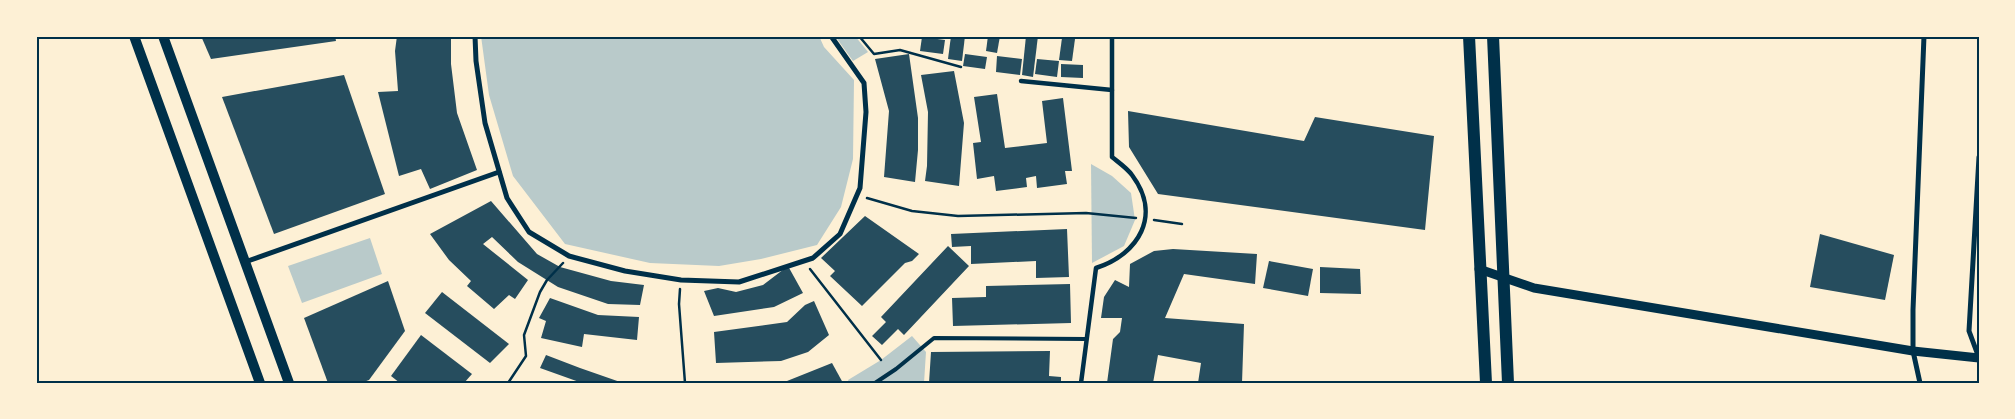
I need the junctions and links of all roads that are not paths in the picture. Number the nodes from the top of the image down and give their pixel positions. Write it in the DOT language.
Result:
graph roads {
  1 [pos="134,36"];
  2 [pos="163,36"];
  3 [pos="475,36"];
  4 [pos="831,36"];
  5 [pos="1112,36"];
  6 [pos="1469,36"];
  7 [pos="1493,36"];
  8 [pos="1924,36"];
  9 [pos="1021,82"];
  10 [pos="1112,90"];
  11 [pos="1979,157"];
  12 [pos="499,172"];
  13 [pos="245,262"];
  14 [pos="1479,269"];
  15 [pos="1503,276"];
  16 [pos="1086,338"];
  17 [pos="1914,351"];
  18 [pos="1979,358"];
  19 [pos="260,383"];
  20 [pos="289,383"];
  21 [pos="875,383"];
  22 [pos="1081,383"];
  23 [pos="1486,383"];
  24 [pos="1508,383"];
  25 [pos="1920,383"];
  1 -- 19 [label="main road"];
  2 -- 13 [label="main road"];
  3 -- 12 [label="street"];
  4 -- 12 [label="street"];
  5 -- 10 [label="street"];
  6 -- 14 [label="main road"];
  7 -- 15 [label="main road"];
  8 -- 17 [label="street"];
  9 -- 10 [label="street"];
  10 -- 16 [label="street"];
  11 -- 18 [label="street"];
  12 -- 13 [label="street"];
  13 -- 20 [label="main road"];
  14 -- 15 [label="street"];
  14 -- 23 [label="main road"];
  15 -- 17 [label="street"];
  15 -- 24 [label="main road"];
  16 -- 21 [label="lane"];
  16 -- 22 [label="street"];
  17 -- 18 [label="street"];
  17 -- 25 [label="street"];
}
